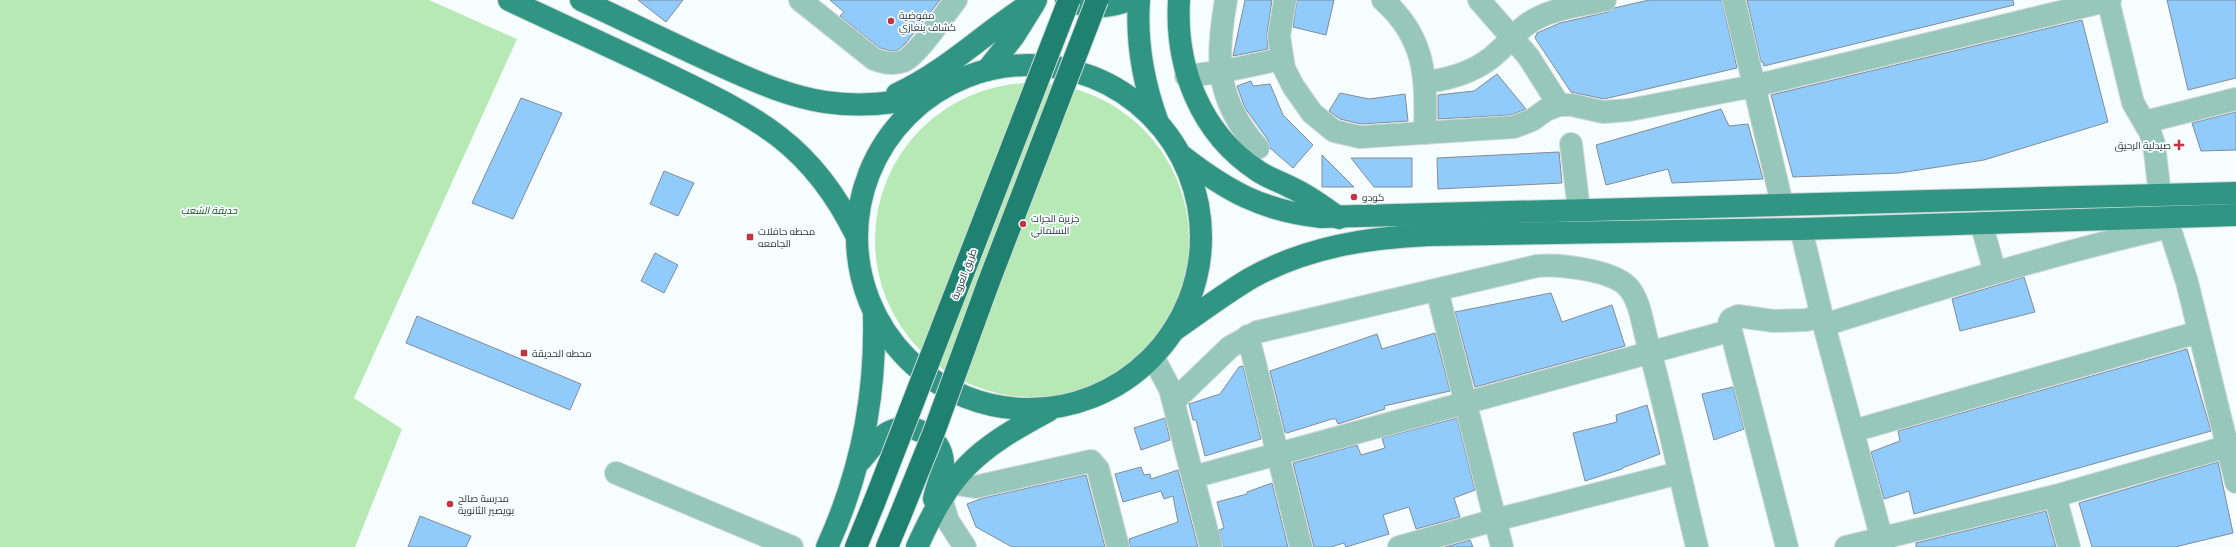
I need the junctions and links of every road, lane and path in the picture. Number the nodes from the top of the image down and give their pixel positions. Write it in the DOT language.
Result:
graph roads {
  1 [pos="509,0"];
  2 [pos="581,0"];
  3 [pos="800,0"];
  4 [pos="956,0"];
  5 [pos="1036,0"];
  6 [pos="1066,0"];
  7 [pos="1069,0"];
  8 [pos="1097,0"];
  9 [pos="1129,0"];
  10 [pos="1139,0"];
  11 [pos="1180,0"];
  12 [pos="1226,0"];
  13 [pos="1285,0"];
  14 [pos="1383,0"];
  15 [pos="1479,0"];
  16 [pos="1605,0"];
  17 [pos="1734,0"];
  18 [pos="2108,0"];
  19 [pos="1582,2"];
  20 [pos="1511,38"];
  21 [pos="1281,59"];
  22 [pos="987,70"];
  23 [pos="1220,72"];
  24 [pos="1186,76"];
  25 [pos="1426,82"];
  26 [pos="1754,86"];
  27 [pos="931,95"];
  28 [pos="2236,99"];
  29 [pos="870,104"];
  30 [pos="1559,105"];
  31 [pos="1157,122"];
  32 [pos="2145,122"];
  33 [pos="1425,133"];
  34 [pos="1572,144"];
  35 [pos="1258,148"];
  36 [pos="1181,155"];
  37 [pos="2236,193"];
  38 [pos="2160,195"];
  39 [pos="1782,204"];
  40 [pos="1579,210"];
  41 [pos="2236,214"];
  42 [pos="1339,218"];
  43 [pos="2168,222"];
  44 [pos="1981,223"];
  45 [pos="1801,229"];
  46 [pos="856,235"];
  47 [pos="1995,272"];
  48 [pos="1438,290"];
  49 [pos="874,315"];
  50 [pos="1823,320"];
  51 [pos="1173,331"];
  52 [pos="1729,331"];
  53 [pos="2199,332"];
  54 [pos="1248,336"];
  55 [pos="1650,353"];
  56 [pos="1153,357"];
  57 [pos="1174,401"];
  58 [pos="1466,403"];
  59 [pos="1055,408"];
  60 [pos="1853,432"];
  61 [pos="2231,446"];
  62 [pos="1278,454"];
  63 [pos="859,462"];
  64 [pos="616,473"];
  65 [pos="1679,473"];
  66 [pos="1193,477"];
  67 [pos="2236,482"];
  68 [pos="2055,496"];
  69 [pos="941,498"];
  70 [pos="1495,520"];
  71 [pos="1883,543"];
  72 [pos="792,547"];
  73 [pos="827,547"];
  74 [pos="856,547"];
  75 [pos="887,547"];
  76 [pos="917,547"];
  77 [pos="965,547"];
  78 [pos="1118,547"];
  79 [pos="1211,547"];
  80 [pos="1301,547"];
  81 [pos="1399,547"];
  82 [pos="1502,547"];
  83 [pos="1697,547"];
  84 [pos="1787,547"];
  85 [pos="1846,547"];
  86 [pos="2069,547"];
  1 -- 46 [label="main road"];
  2 -- 29 [label="main road"];
  3 -- 4 [label="street"];
  5 -- 22 [label="main road"];
  5 -- 29 [label="main road"];
  6 -- 9 [label="main road"];
  7 -- 74 [label="highway, طريق العروبة, bridge"];
  8 -- 75 [label="highway, bridge"];
  10 -- 31 [label="main road"];
  11 -- 24 [label="main road"];
  12 -- 23 [label="street"];
  13 -- 21 [label="street"];
  14 -- 25 [label="street"];
  15 -- 20 [label="street"];
  16 -- 19 [label="street"];
  17 -- 26 [label="street"];
  18 -- 26 [label="street"];
  18 -- 32 [label="street"];
  19 -- 20 [label="street"];
  20 -- 25 [label="street"];
  20 -- 30 [label="street"];
  21 -- 23 [label="street"];
  21 -- 33 [label="street"];
  22 -- 27 [label="main road"];
  22 -- 31 [label="main road"];
  23 -- 24 [label="street"];
  23 -- 35 [label="street"];
  24 -- 42 [label="main road"];
  25 -- 33 [label="street"];
  26 -- 30 [label="street"];
  26 -- 39 [label="street"];
  27 -- 29 [label="main road"];
  27 -- 46 [label="main road"];
  28 -- 32 [label="street"];
  30 -- 33 [label="street"];
  31 -- 36 [label="main road"];
  32 -- 38 [label="street"];
  34 -- 40 [label="street"];
  36 -- 42 [label="main road"];
  36 -- 51 [label="main road"];
  37 -- 38 [label="main road"];
  38 -- 39 [label="main road"];
  39 -- 40 [label="main road"];
  40 -- 42 [label="main road"];
  41 -- 43 [label="main road"];
  43 -- 44 [label="main road"];
  43 -- 47 [label="street"];
  43 -- 53 [label="street"];
  44 -- 45 [label="main road"];
  44 -- 47 [label="street"];
  45 -- 50 [label="street"];
  45 -- 51 [label="main road"];
  46 -- 49 [label="main road"];
  47 -- 50 [label="street"];
  48 -- 54 [label="street"];
  48 -- 55 [label="street"];
  48 -- 58 [label="street"];
  49 -- 59 [label="main road"];
  49 -- 63 [label="main road"];
  50 -- 52 [label="street"];
  50 -- 60 [label="street"];
  51 -- 56 [label="main road"];
  52 -- 55 [label="street"];
  52 -- 84 [label="street"];
  53 -- 60 [label="street"];
  53 -- 61 [label="street"];
  54 -- 57 [label="street"];
  54 -- 62 [label="street"];
  55 -- 58 [label="street"];
  55 -- 65 [label="street"];
  56 -- 57 [label="street"];
  56 -- 59 [label="main road"];
  57 -- 66 [label="street"];
  58 -- 62 [label="street"];
  58 -- 70 [label="street"];
  59 -- 69 [label="main road"];
  60 -- 71 [label="street"];
  61 -- 67 [label="street"];
  61 -- 68 [label="street"];
  62 -- 66 [label="street"];
  62 -- 80 [label="street"];
  63 -- 69 [label="main road"];
  63 -- 73 [label="main road"];
  64 -- 72 [label="street"];
  65 -- 70 [label="street"];
  65 -- 83 [label="street"];
  66 -- 79 [label="street"];
  68 -- 71 [label="street"];
  68 -- 86 [label="street"];
  69 -- 76 [label="main road"];
  69 -- 77 [label="street"];
  69 -- 78 [label="street"];
  70 -- 81 [label="street"];
  70 -- 82 [label="street"];
  71 -- 85 [label="street"];
}
